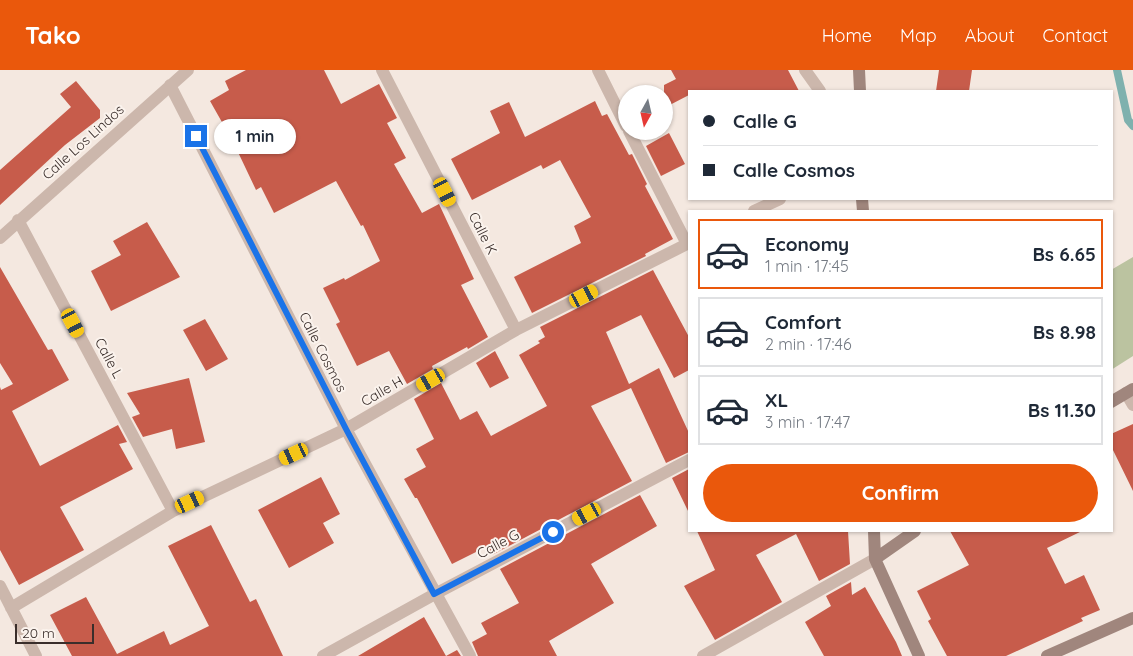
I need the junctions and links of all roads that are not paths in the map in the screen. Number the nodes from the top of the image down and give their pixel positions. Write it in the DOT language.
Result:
graph roads {
  1 [pos="188,70"];
  2 [pos="382,70"];
  3 [pos="598,70"];
  4 [pos="805,70"];
  5 [pos="859,70"];
  6 [pos="170,85"];
  7 [pos="819,90"];
  8 [pos="860,90"];
  9 [pos="618,110"];
  10 [pos="634,140"];
  11 [pos="778,200"];
  12 [pos="756,210"];
  13 [pos="18,220"];
  14 [pos="0,238"];
  15 [pos="688,243"];
  16 [pos="516,330"];
  17 [pos="1130,391"];
  18 [pos="1113,401"];
  19 [pos="1133,405"];
  20 [pos="346,429"];
  21 [pos="688,461"];
  22 [pos="173,511"];
  23 [pos="874,532"];
  24 [pos="914,532"];
  25 [pos="874,559"];
  26 [pos="0,586"];
  27 [pos="434,594"];
  28 [pos="11,608"];
  29 [pos="1133,618"];
  30 [pos="36,656"];
  31 [pos="323,656"];
  32 [pos="470,656"];
  33 [pos="703,656"];
  34 [pos="919,656"];
  35 [pos="1047,656"];
  1 -- 6 [label="street, Calle Los Lindos"];
  2 -- 16 [label="street, Calle K"];
  3 -- 9 [label="street"];
  4 -- 7 [label="street"];
  5 -- 8 [label="main road"];
  6 -- 13 [label="street, Calle Los Lindos"];
  6 -- 20 [label="street, Calle Cosmos"];
  10 -- 15 [label="street"];
  11 -- 12 [label="street"];
  13 -- 14 [label="street, Calle Los Lindos"];
  13 -- 22 [label="street, Calle L"];
  15 -- 16 [label="street, Calle H"];
  16 -- 20 [label="street, Calle H"];
  17 -- 18 [label="main road"];
  17 -- 19 [label="street"];
  20 -- 22 [label="street, Calle H"];
  20 -- 27 [label="street, Calle Cosmos"];
  21 -- 27 [label="street, Calle G"];
  22 -- 28 [label="street, Calle H"];
  23 -- 25 [label="main road"];
  24 -- 25 [label="main road"];
  25 -- 33 [label="street"];
  25 -- 34 [label="main road"];
  26 -- 28 [label="street"];
  27 -- 31 [label="street, Calle G"];
  27 -- 32 [label="street, Calle Cosmos"];
  28 -- 30 [label="street"];
  29 -- 35 [label="main road"];
}
